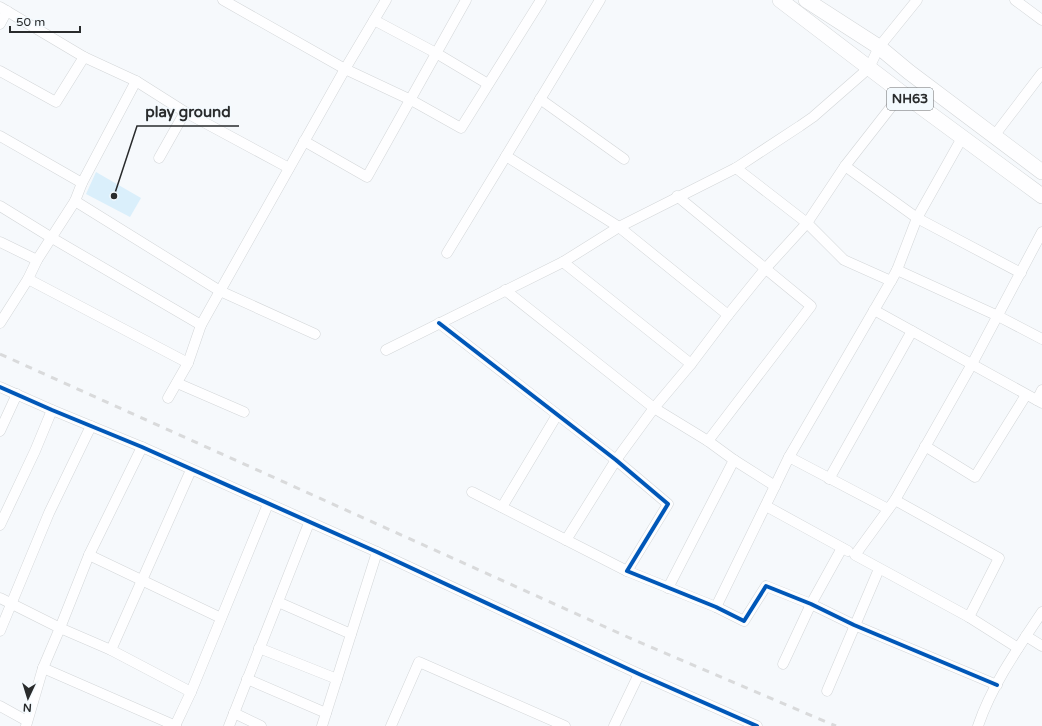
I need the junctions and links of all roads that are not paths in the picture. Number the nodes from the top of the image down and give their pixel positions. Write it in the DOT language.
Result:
graph roads {
  1 [pos="223,0"];
  2 [pos="386,0"];
  3 [pos="466,0"];
  4 [pos="541,0"];
  5 [pos="600,0"];
  6 [pos="780,0"];
  7 [pos="806,0"];
  8 [pos="917,0"];
  9 [pos="1014,0"];
  10 [pos="4,9"];
  11 [pos="374,20"];
  12 [pos="1042,20"];
  13 [pos="0,24"];
  14 [pos="879,47"];
  15 [pos="436,52"];
  16 [pos="84,57"];
  17 [pos="869,68"];
  18 [pos="345,69"];
  19 [pos="0,71"];
  20 [pos="1042,73"];
  21 [pos="136,81"];
  22 [pos="488,84"];
  23 [pos="902,93"];
  24 [pos="540,99"];
  25 [pos="411,100"];
  26 [pos="185,112"];
  27 [pos="0,136"];
  28 [pos="994,136"];
  29 [pos="962,138"];
  30 [pos="304,141"];
  31 [pos="506,156"];
  32 [pos="159,158"];
  33 [pos="624,159"];
  34 [pos="845,166"];
  35 [pos="289,168"];
  36 [pos="736,168"];
  37 [pos="1042,172"];
  38 [pos="82,183"];
  39 [pos="677,196"];
  40 [pos="1042,196"];
  41 [pos="75,201"];
  42 [pos="0,206"];
  43 [pos="917,218"];
  44 [pos="807,223"];
  45 [pos="619,227"];
  46 [pos="1042,232"];
  47 [pos="52,238"];
  48 [pos="0,242"];
  49 [pos="447,253"];
  50 [pos="37,260"];
  51 [pos="563,262"];
  52 [pos="766,268"];
  53 [pos="897,270"];
  54 [pos="1021,273"];
  55 [pos="28,279"];
  56 [pos="891,281"];
  57 [pos="505,290"];
  58 [pos="220,291"];
  59 [pos="874,310"];
  60 [pos="728,315"];
  61 [pos="998,316"];
  62 [pos="0,323"];
  63 [pos="439,323"];
  64 [pos="201,325"];
  65 [pos="912,331"];
  66 [pos="315,334"];
  67 [pos="1042,339"];
  68 [pos="386,350"];
  69 [pos="188,363"];
  70 [pos="691,364"];
  71 [pos="972,364"];
  72 [pos="177,383"];
  73 [pos="0,387"];
  74 [pos="1042,390"];
  75 [pos="17,394"];
  76 [pos="1026,395"];
  77 [pos="168,398"];
  78 [pos="1040,402"];
  79 [pos="654,408"];
  80 [pos="52,410"];
  81 [pos="244,412"];
  82 [pos="557,415"];
  83 [pos="91,426"];
  84 [pos="0,430"];
  85 [pos="708,441"];
  86 [pos="925,446"];
  87 [pos="142,447"];
  88 [pos="788,457"];
  89 [pos="616,460"];
  90 [pos="734,460"];
  91 [pos="191,470"];
  92 [pos="830,479"];
  93 [pos="775,486"];
  94 [pos="472,492"];
  95 [pos="895,500"];
  96 [pos="268,504"];
  97 [pos="766,506"];
  98 [pos="502,507"];
  99 [pos="888,509"];
  100 [pos="309,523"];
  101 [pos="0,525"];
  102 [pos="566,540"];
  103 [pos="842,548"];
  104 [pos="377,552"];
  105 [pos="89,555"];
  106 [pos="855,555"];
  107 [pos="878,569"];
  108 [pos="627,572"];
  109 [pos="142,581"];
  110 [pos="668,588"];
  111 [pos="0,598"];
  112 [pos="278,602"];
  113 [pos="11,603"];
  114 [pos="811,604"];
  115 [pos="716,607"];
  116 [pos="1042,612"];
  117 [pos="969,617"];
  118 [pos="222,618"];
  119 [pos="854,624"];
  120 [pos="60,628"];
  121 [pos="0,631"];
  122 [pos="351,634"];
  123 [pos="1026,636"];
  124 [pos="1042,646"];
  125 [pos="260,648"];
  126 [pos="1018,648"];
  127 [pos="111,650"];
  128 [pos="783,664"];
  129 [pos="43,668"];
  130 [pos="639,674"];
  131 [pos="337,679"];
  132 [pos="247,680"];
  133 [pos="997,685"];
  134 [pos="827,691"];
  135 [pos="191,692"];
  136 [pos="0,706"];
  137 [pos="234,713"];
  138 [pos="326,713"];
  139 [pos="26,723"];
  140 [pos="176,726"];
  141 [pos="229,726"];
  142 [pos="261,726"];
  143 [pos="322,726"];
  144 [pos="391,726"];
  145 [pos="565,726"];
  146 [pos="614,726"];
  147 [pos="757,726"];
  148 [pos="978,726"];
  1 -- 18 [label="street"];
  2 -- 11 [label="street"];
  3 -- 15 [label="street"];
  4 -- 22 [label="street"];
  5 -- 24 [label="street"];
  6 -- 17 [label="highway, NH63"];
  7 -- 14 [label="highway, NH63"];
  8 -- 14 [label="street"];
  9 -- 12 [label="street"];
  10 -- 13 [label="street"];
  10 -- 16 [label="street"];
  11 -- 15 [label="street"];
  11 -- 18 [label="street"];
  14 -- 17 [label="street"];
  14 -- 28 [label="highway, NH63"];
  15 -- 22 [label="street"];
  15 -- 25 [label="street"];
  16 -- 19 [label="street"];
  16 -- 21 [label="street"];
  17 -- 23 [label="highway, NH63"];
  17 -- 36 [label="street"];
  18 -- 25 [label="street"];
  18 -- 30 [label="street"];
  20 -- 28 [label="street"];
  21 -- 26 [label="street"];
  21 -- 38 [label="street"];
  22 -- 25 [label="street"];
  23 -- 29 [label="highway, NH63"];
  23 -- 34 [label="street"];
  24 -- 31 [label="street"];
  24 -- 33 [label="street"];
  25 -- 30 [label="street"];
  26 -- 32 [label="street"];
  26 -- 35 [label="street"];
  27 -- 38 [label="street"];
  28 -- 37 [label="highway, NH63"];
  29 -- 40 [label="highway, NH63"];
  29 -- 43 [label="street"];
  30 -- 35 [label="street"];
  31 -- 45 [label="street"];
  31 -- 49 [label="street"];
  34 -- 43 [label="street"];
  34 -- 44 [label="street"];
  35 -- 58 [label="street"];
  36 -- 39 [label="street"];
  36 -- 44 [label="street"];
  38 -- 41 [label="street"];
  39 -- 45 [label="street"];
  39 -- 52 [label="street"];
  41 -- 47 [label="street"];
  41 -- 58 [label="street"];
  42 -- 47 [label="street"];
  43 -- 53 [label="street"];
  43 -- 54 [label="street"];
  44 -- 52 [label="street"];
  44 -- 56 [label="street"];
  45 -- 51 [label="street"];
  45 -- 60 [label="street"];
  46 -- 54 [label="street"];
  47 -- 50 [label="street"];
  47 -- 64 [label="street"];
  48 -- 50 [label="street"];
  50 -- 55 [label="street"];
  51 -- 57 [label="street"];
  51 -- 70 [label="street"];
  52 -- 60 [label="street"];
  52 -- 85 [label="street"];
  53 -- 56 [label="street"];
  53 -- 61 [label="street"];
  54 -- 61 [label="street"];
  55 -- 62 [label="street"];
  55 -- 69 [label="street"];
  56 -- 59 [label="street"];
  57 -- 63 [label="street"];
  57 -- 79 [label="street"];
  58 -- 64 [label="street"];
  58 -- 66 [label="street"];
  59 -- 65 [label="street"];
  59 -- 88 [label="street"];
  60 -- 70 [label="street"];
  61 -- 67 [label="street"];
  61 -- 71 [label="street"];
  63 -- 68 [label="street"];
  63 -- 82 [label="street"];
  64 -- 69 [label="street"];
  65 -- 71 [label="street"];
  65 -- 92 [label="street"];
  69 -- 72 [label="street"];
  70 -- 79 [label="street"];
  71 -- 76 [label="street"];
  71 -- 86 [label="street"];
  72 -- 77 [label="street"];
  72 -- 81 [label="street"];
  73 -- 75 [label="street"];
  74 -- 78 [label="street"];
  75 -- 80 [label="street"];
  75 -- 84 [label="street"];
  76 -- 78 [label="street"];
  76 -- 86 [label="street"];
  79 -- 85 [label="street"];
  79 -- 89 [label="street"];
  80 -- 83 [label="street"];
  80 -- 101 [label="street"];
  82 -- 89 [label="street"];
  82 -- 98 [label="street"];
  83 -- 87 [label="street"];
  83 -- 113 [label="street"];
  85 -- 90 [label="street"];
  86 -- 95 [label="street"];
  87 -- 91 [label="street"];
  87 -- 105 [label="street"];
  88 -- 92 [label="street"];
  88 -- 93 [label="street"];
  89 -- 102 [label="street"];
  89 -- 108 [label="street"];
  90 -- 93 [label="street"];
  90 -- 110 [label="street"];
  91 -- 96 [label="street"];
  91 -- 109 [label="street"];
  92 -- 99 [label="street"];
  93 -- 97 [label="street"];
  94 -- 98 [label="street"];
  95 -- 99 [label="street"];
  95 -- 117 [label="street"];
  96 -- 100 [label="street"];
  96 -- 118 [label="street"];
  97 -- 103 [label="street"];
  97 -- 115 [label="street"];
  98 -- 102 [label="street"];
  99 -- 106 [label="street"];
  100 -- 104 [label="street"];
  100 -- 112 [label="street"];
  102 -- 108 [label="street"];
  103 -- 106 [label="street"];
  103 -- 114 [label="street"];
  104 -- 122 [label="street"];
  104 -- 130 [label="street"];
  105 -- 109 [label="street"];
  105 -- 120 [label="street"];
  106 -- 107 [label="street"];
  107 -- 117 [label="street"];
  107 -- 119 [label="street"];
  108 -- 110 [label="street"];
  109 -- 118 [label="street"];
  109 -- 127 [label="street"];
  110 -- 115 [label="street"];
  111 -- 113 [label="street"];
  112 -- 122 [label="street"];
  112 -- 125 [label="street"];
  113 -- 120 [label="street"];
  113 -- 121 [label="street"];
  114 -- 115 [label="street"];
  114 -- 119 [label="street"];
  114 -- 128 [label="street"];
  116 -- 123 [label="street"];
  117 -- 126 [label="street"];
  118 -- 135 [label="street"];
  119 -- 133 [label="street"];
  119 -- 134 [label="street"];
  120 -- 127 [label="street"];
  120 -- 129 [label="street"];
  122 -- 131 [label="street"];
  123 -- 124 [label="street"];
  123 -- 126 [label="street"];
  125 -- 131 [label="street"];
  125 -- 132 [label="street"];
  126 -- 133 [label="street"];
  127 -- 135 [label="street"];
  129 -- 139 [label="street"];
  129 -- 140 [label="street"];
  130 -- 146 [label="street"];
  130 -- 147 [label="street"];
  131 -- 138 [label="street"];
  132 -- 137 [label="street"];
  132 -- 138 [label="street"];
  133 -- 148 [label="street"];
  135 -- 140 [label="street"];
  136 -- 139 [label="street"];
  137 -- 141 [label="street"];
  137 -- 142 [label="street"];
  138 -- 143 [label="street"];
  144 -- 145 [label="street"];
}
